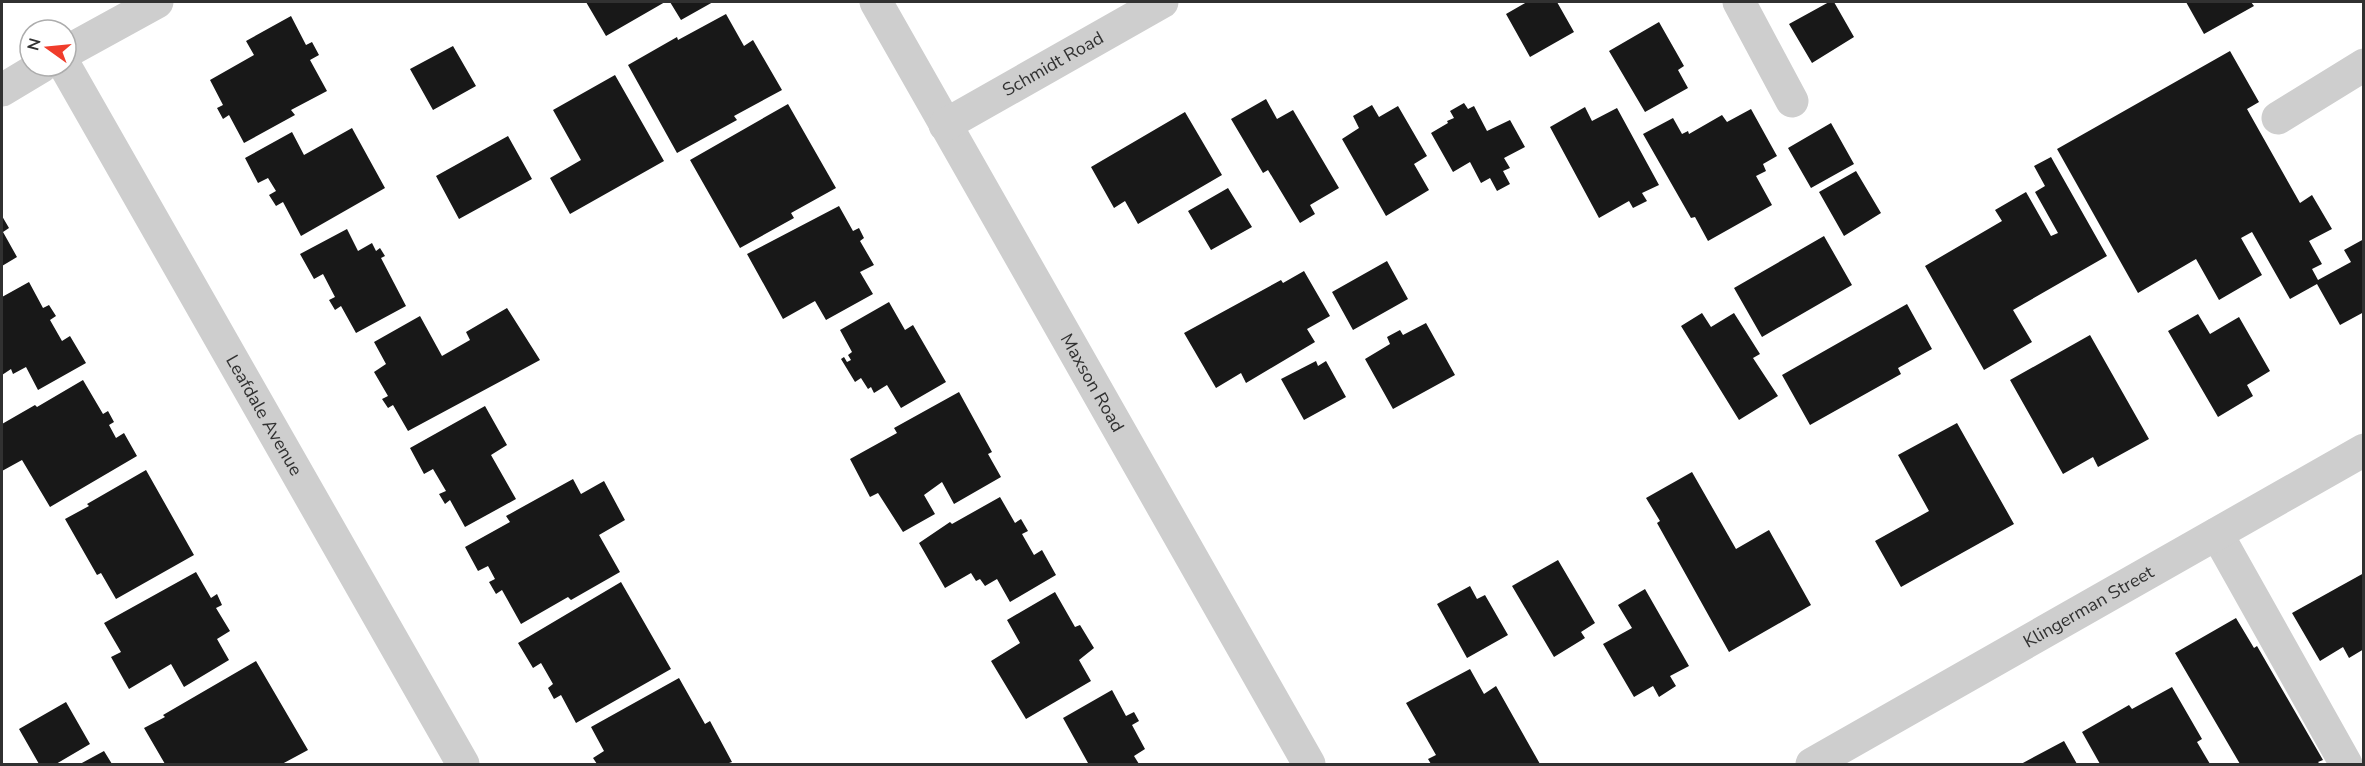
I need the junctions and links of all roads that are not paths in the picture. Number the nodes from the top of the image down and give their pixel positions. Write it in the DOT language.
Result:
graph roads {
  1 [pos="157,2"];
  2 [pos="876,2"];
  3 [pos="1162,2"];
  4 [pos="1739,2"];
  5 [pos="78,45"];
  6 [pos="2364,65"];
  7 [pos="22,78"];
  8 [pos="72,78"];
  9 [pos="2,90"];
  10 [pos="1792,101"];
  11 [pos="2278,118"];
  12 [pos="945,125"];
  13 [pos="2360,461"];
  14 [pos="2217,534"];
  15 [pos="463,765"];
  16 [pos="1309,765"];
  17 [pos="1812,765"];
  18 [pos="2346,765"];
  1 -- 5 [label="street"];
  2 -- 12 [label="street, Maxson Road"];
  3 -- 12 [label="street, Schmidt Road"];
  4 -- 10 [label="street"];
  6 -- 11 [label="street"];
  7 -- 9 [label="street"];
  8 -- 15 [label="street, Leafdale Avenue"];
  12 -- 16 [label="street, Maxson Road"];
  13 -- 14 [label="street, Klingerman Street"];
  14 -- 17 [label="street, Klingerman Street"];
  14 -- 18 [label="street"];
}
